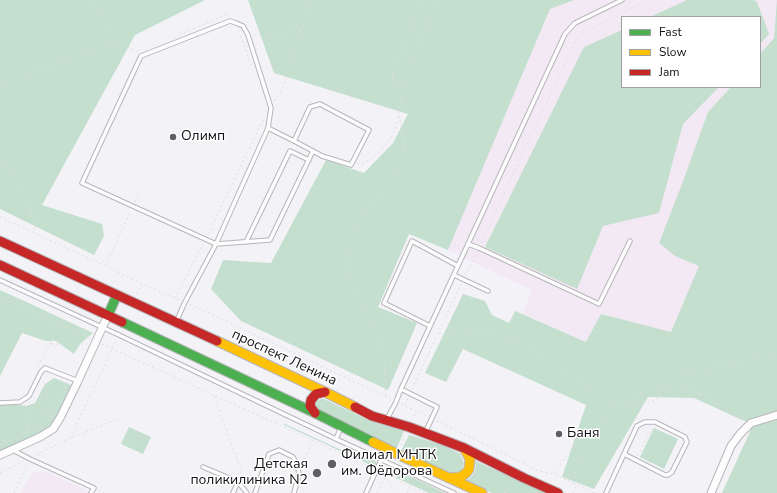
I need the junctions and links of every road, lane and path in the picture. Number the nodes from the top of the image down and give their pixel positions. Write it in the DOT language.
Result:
graph roads {
  1 [pos="94,0"];
  2 [pos="311,0"];
  3 [pos="421,0"];
  4 [pos="436,0"];
  5 [pos="622,0"];
  6 [pos="647,0"];
  7 [pos="228,14"];
  8 [pos="239,30"];
  9 [pos="301,31"];
  10 [pos="248,35"];
  11 [pos="174,37"];
  12 [pos="115,43"];
  13 [pos="140,51"];
  14 [pos="254,72"];
  15 [pos="0,84"];
  16 [pos="403,86"];
  17 [pos="271,108"];
  18 [pos="265,116"];
  19 [pos="400,116"];
  20 [pos="268,128"];
  21 [pos="294,141"];
  22 [pos="313,151"];
  23 [pos="0,157"];
  24 [pos="309,160"];
  25 [pos="351,165"];
  26 [pos="140,191"];
  27 [pos="134,204"];
  28 [pos="131,211"];
  29 [pos="0,217"];
  30 [pos="36,234"];
  31 [pos="206,239"];
  32 [pos="0,241"];
  33 [pos="630,241"];
  34 [pos="246,242"];
  35 [pos="216,244"];
  36 [pos="468,244"];
  37 [pos="479,248"];
  38 [pos="0,265"];
  39 [pos="106,266"];
  40 [pos="458,266"];
  41 [pos="454,275"];
  42 [pos="463,279"];
  43 [pos="0,280"];
  44 [pos="142,284"];
  45 [pos="488,291"];
  46 [pos="117,295"];
  47 [pos="0,297"];
  48 [pos="175,298"];
  49 [pos="185,302"];
  50 [pos="133,303"];
  51 [pos="108,315"];
  52 [pos="176,322"];
  53 [pos="60,324"];
  54 [pos="430,326"];
  55 [pos="103,327"];
  56 [pos="438,333"];
  57 [pos="119,335"];
  58 [pos="96,342"];
  59 [pos="50,344"];
  60 [pos="113,349"];
  61 [pos="777,352"];
  62 [pos="41,372"];
  63 [pos="70,378"];
  64 [pos="78,381"];
  65 [pos="665,387"];
  66 [pos="401,389"];
  67 [pos="325,392"];
  68 [pos="410,393"];
  69 [pos="214,395"];
  70 [pos="386,397"];
  71 [pos="396,402"];
  72 [pos="0,403"];
  73 [pos="404,405"];
  74 [pos="622,408"];
  75 [pos="417,411"];
  76 [pos="315,414"];
  77 [pos="777,415"];
  78 [pos="52,418"];
  79 [pos="120,418"];
  80 [pos="432,418"];
  81 [pos="387,420"];
  82 [pos="654,422"];
  83 [pos="603,423"];
  84 [pos="751,423"];
  85 [pos="342,426"];
  86 [pos="409,427"];
  87 [pos="28,432"];
  88 [pos="425,434"];
  89 [pos="0,437"];
  90 [pos="336,439"];
  91 [pos="312,440"];
  92 [pos="7,442"];
  93 [pos="29,442"];
  94 [pos="0,445"];
  95 [pos="464,448"];
  96 [pos="12,450"];
  97 [pos="397,454"];
  98 [pos="624,454"];
  99 [pos="0,455"];
  100 [pos="30,459"];
  101 [pos="381,460"];
  102 [pos="636,460"];
  103 [pos="391,465"];
  104 [pos="203,467"];
  105 [pos="376,471"];
  106 [pos="299,474"];
  107 [pos="554,474"];
  108 [pos="386,475"];
  109 [pos="384,478"];
  110 [pos="448,478"];
  111 [pos="239,484"];
  112 [pos="573,484"];
  113 [pos="410,486"];
  114 [pos="577,486"];
  115 [pos="14,493"];
  116 [pos="91,493"];
  117 [pos="233,493"];
  118 [pos="248,493"];
  119 [pos="255,493"];
  120 [pos="294,493"];
  121 [pos="366,493"];
  122 [pos="377,493"];
  123 [pos="397,493"];
  124 [pos="407,493"];
  125 [pos="425,493"];
  126 [pos="454,493"];
  127 [pos="482,493"];
  128 [pos="558,493"];
  129 [pos="573,493"];
  130 [pos="595,493"];
  131 [pos="606,493"];
  132 [pos="711,493"];
  1 -- 12 [label="path"];
  2 -- 9 [label="path"];
  3 -- 16 [label="path"];
  4 -- 16 [label="path"];
  5 -- 36 [label="lane"];
  6 -- 37 [label="path"];
  7 -- 11 [label="path"];
  8 -- 14 [label="path"];
  9 -- 10 [label="path"];
  9 -- 17 [label="path"];
  10 -- 17 [label="lane"];
  10 -- 31 [label="lane"];
  12 -- 13 [label="path"];
  12 -- 15 [label="path"];
  16 -- 19 [label="path"];
  17 -- 20 [label="lane"];
  18 -- 31 [label="path"];
  19 -- 25 [label="path"];
  19 -- 70 [label="path"];
  20 -- 21 [label="lane"];
  20 -- 35 [label="lane"];
  21 -- 22 [label="lane"];
  21 -- 25 [label="lane"];
  22 -- 24 [label="lane"];
  22 -- 25 [label="lane"];
  23 -- 30 [label="path"];
  24 -- 34 [label="lane"];
  24 -- 34 [label="lane"];
  26 -- 27 [label="path"];
  28 -- 39 [label="path"];
  29 -- 30 [label="path"];
  30 -- 39 [label="path"];
  31 -- 35 [label="lane"];
  31 -- 48 [label="path"];
  32 -- 46 [label="main road, проспект Ленина"];
  33 -- 37 [label="lane"];
  34 -- 35 [label="lane"];
  35 -- 49 [label="lane"];
  36 -- 37 [label="lane"];
  36 -- 40 [label="lane"];
  37 -- 42 [label="path"];
  38 -- 51 [label="main road"];
  39 -- 44 [label="path"];
  40 -- 41 [label="lane"];
  40 -- 54 [label="lane"];
  41 -- 42 [label="lane"];
  41 -- 54 [label="lane"];
  42 -- 45 [label="lane"];
  42 -- 56 [label="path"];
  43 -- 55 [label="lane"];
  44 -- 48 [label="path"];
  44 -- 50 [label="path"];
  46 -- 50 [label="main road, проспект Ленина"];
  46 -- 51 [label="main road"];
  47 -- 53 [label="path"];
  48 -- 49 [label="path"];
  49 -- 52 [label="lane"];
  49 -- 70 [label="path"];
  50 -- 52 [label="main road, проспект Ленина"];
  51 -- 55 [label="street"];
  51 -- 76 [label="main road"];
  52 -- 67 [label="main road, проспект Ленина"];
  53 -- 58 [label="path"];
  53 -- 59 [label="path"];
  54 -- 66 [label="lane"];
  55 -- 57 [label="lane"];
  55 -- 58 [label="street"];
  56 -- 68 [label="path"];
  56 -- 74 [label="path"];
  57 -- 60 [label="path"];
  57 -- 90 [label="lane"];
  58 -- 59 [label="path"];
  58 -- 60 [label="path"];
  58 -- 64 [label="street"];
  59 -- 62 [label="path"];
  60 -- 69 [label="path"];
  60 -- 79 [label="path"];
  61 -- 65 [label="path"];
  62 -- 63 [label="lane"];
  62 -- 72 [label="lane"];
  62 -- 78 [label="path"];
  63 -- 64 [label="lane"];
  63 -- 78 [label="path"];
  64 -- 93 [label="street"];
  65 -- 74 [label="path"];
  65 -- 74 [label="path"];
  65 -- 84 [label="path"];
  66 -- 68 [label="lane"];
  66 -- 71 [label="lane"];
  67 -- 76 [label="main road"];
  67 -- 81 [label="main road, проспект Ленина"];
  68 -- 73 [label="path"];
  68 -- 80 [label="lane"];
  69 -- 91 [label="path"];
  69 -- 111 [label="path"];
  70 -- 71 [label="path"];
  71 -- 73 [label="path"];
  71 -- 81 [label="lane"];
  73 -- 75 [label="path"];
  74 -- 83 [label="path"];
  75 -- 80 [label="path"];
  75 -- 86 [label="path"];
  76 -- 85 [label="main road"];
  77 -- 84 [label="street"];
  78 -- 87 [label="path"];
  78 -- 87 [label="path"];
  80 -- 88 [label="lane"];
  80 -- 107 [label="path"];
  81 -- 86 [label="main road, проспект Ленина"];
  82 -- 98 [label="lane"];
  82 -- 102 [label="path"];
  82 -- 102 [label="lane"];
  83 -- 107 [label="path"];
  83 -- 112 [label="path"];
  84 -- 132 [label="street"];
  85 -- 90 [label="lane"];
  85 -- 97 [label="main road"];
  86 -- 88 [label="main road, проспект Ленина"];
  86 -- 97 [label="path"];
  87 -- 92 [label="path"];
  87 -- 93 [label="path"];
  88 -- 95 [label="main road, проспект Ленина"];
  89 -- 92 [label="path"];
  90 -- 101 [label="lane"];
  91 -- 105 [label="path"];
  91 -- 106 [label="path"];
  92 -- 94 [label="path"];
  92 -- 96 [label="path"];
  93 -- 96 [label="street"];
  95 -- 110 [label="main road"];
  95 -- 128 [label="main road, проспект Ленина"];
  96 -- 99 [label="street"];
  96 -- 100 [label="lane"];
  97 -- 110 [label="main road"];
  98 -- 102 [label="lane"];
  98 -- 131 [label="lane"];
  100 -- 115 [label="path"];
  100 -- 116 [label="lane"];
  101 -- 103 [label="lane"];
  101 -- 105 [label="lane"];
  103 -- 108 [label="path"];
  103 -- 126 [label="lane"];
  104 -- 111 [label="lane"];
  105 -- 108 [label="path"];
  105 -- 121 [label="lane"];
  106 -- 119 [label="lane"];
  106 -- 120 [label="lane"];
  107 -- 112 [label="path"];
  108 -- 109 [label="path"];
  108 -- 113 [label="path"];
  109 -- 122 [label="path"];
  109 -- 123 [label="path"];
  110 -- 127 [label="main road"];
  111 -- 117 [label="lane"];
  111 -- 118 [label="lane"];
  112 -- 114 [label="path"];
  113 -- 124 [label="path"];
  113 -- 125 [label="path"];
  114 -- 129 [label="path"];
  114 -- 130 [label="path"];
}
